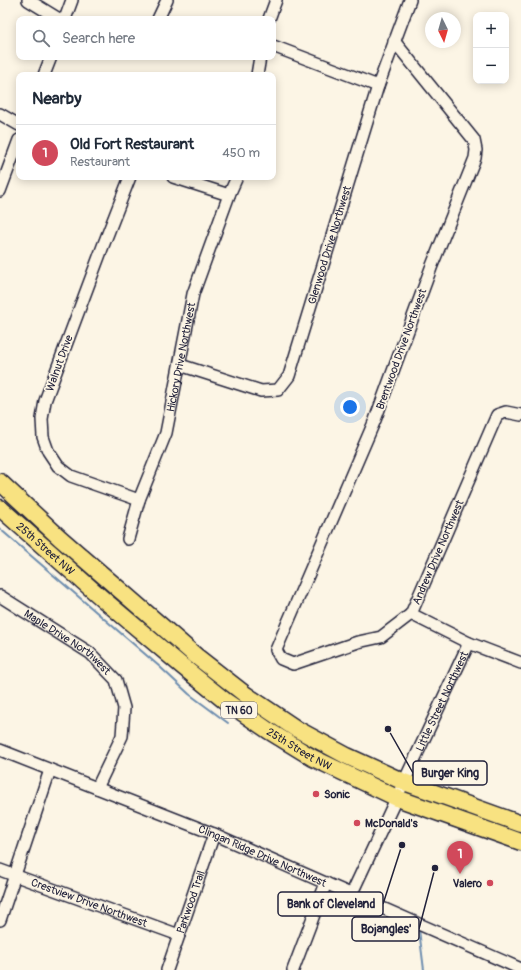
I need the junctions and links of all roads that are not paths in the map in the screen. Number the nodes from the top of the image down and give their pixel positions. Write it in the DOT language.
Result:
graph roads {
  1 [pos="28,0"];
  2 [pos="72,0"];
  3 [pos="167,0"];
  4 [pos="276,0"];
  5 [pos="410,0"];
  6 [pos="54,16"];
  7 [pos="66,16"];
  8 [pos="159,16"];
  9 [pos="270,16"];
  10 [pos="394,41"];
  11 [pos="276,47"];
  12 [pos="50,60"];
  13 [pos="260,60"];
  14 [pos="45,72"];
  15 [pos="258,72"];
  16 [pos="378,86"];
  17 [pos="0,114"];
  18 [pos="16,123"];
  19 [pos="16,148"];
  20 [pos="129,180"];
  21 [pos="182,180"];
  22 [pos="236,180"];
  23 [pos="0,191"];
  24 [pos="229,195"];
  25 [pos="180,365"];
  26 [pos="521,415"];
  27 [pos="3,485"];
  28 [pos="139,500"];
  29 [pos="0,508"];
  30 [pos="128,539"];
  31 [pos="0,596"];
  32 [pos="411,614"];
  33 [pos="469,642"];
  34 [pos="521,663"];
  35 [pos="293,664"];
  36 [pos="0,750"];
  37 [pos="50,770"];
  38 [pos="404,782"];
  39 [pos="97,788"];
  40 [pos="397,798"];
  41 [pos="521,824"];
  42 [pos="214,834"];
  43 [pos="521,842"];
  44 [pos="0,870"];
  45 [pos="15,875"];
  46 [pos="326,883"];
  47 [pos="351,894"];
  48 [pos="0,920"];
  49 [pos="178,935"];
  50 [pos="521,969"];
  51 [pos="167,970"];
  52 [pos="293,970"];
  1 -- 6 [label="street"];
  2 -- 7 [label="street"];
  3 -- 8 [label="street"];
  4 -- 9 [label="street"];
  5 -- 10 [label="street, Glenwood Drive Northwest"];
  10 -- 16 [label="street, Glenwood Drive Northwest"];
  10 -- 35 [label="street, Brentwood Drive Northwest"];
  11 -- 16 [label="street"];
  12 -- 14 [label="street"];
  13 -- 15 [label="street"];
  16 -- 25 [label="street, Glenwood Drive Northwest"];
  17 -- 18 [label="street"];
  19 -- 23 [label="street"];
  20 -- 28 [label="street, Walnut Drive"];
  21 -- 24 [label="street"];
  22 -- 24 [label="street, Hickory Drive Northwest"];
  24 -- 25 [label="street, Hickory Drive Northwest"];
  25 -- 28 [label="street, Hickory Drive Northwest"];
  26 -- 32 [label="street, Andrew Drive Northwest"];
  27 -- 38 [label="highway, 25th Street NW / TN 60"];
  28 -- 30 [label="street, Hickory Drive Northwest"];
  29 -- 40 [label="highway, 25th Street NW / TN 60"];
  31 -- 39 [label="street, Maple Drive Northwest"];
  32 -- 33 [label="street"];
  32 -- 35 [label="street, Andrew Drive Northwest"];
  33 -- 34 [label="street"];
  33 -- 38 [label="street, Little Street Northwest"];
  36 -- 37 [label="street, Clingan Ridge Drive Northwest"];
  37 -- 39 [label="street, Clingan Ridge Drive Northwest"];
  37 -- 45 [label="street"];
  38 -- 40 [label="street, Little Street Northwest"];
  38 -- 41 [label="highway, 25th Street NW / TN 60"];
  39 -- 42 [label="street, Clingan Ridge Drive Northwest"];
  40 -- 43 [label="highway, 25th Street NW / TN 60"];
  40 -- 47 [label="street, Little Street Northwest"];
  42 -- 46 [label="street, Clingan Ridge Drive Northwest"];
  42 -- 49 [label="street, Parkwood Trail"];
  44 -- 45 [label="street, Crestview Drive Northwest"];
  45 -- 48 [label="street"];
  45 -- 49 [label="street, Crestview Drive Northwest"];
  46 -- 47 [label="street, Clingan Ridge Drive Northwest"];
  46 -- 52 [label="street"];
  47 -- 50 [label="street, Clingan Ridge Drive Northwest"];
  49 -- 51 [label="street, Parkwood Trail"];
}
